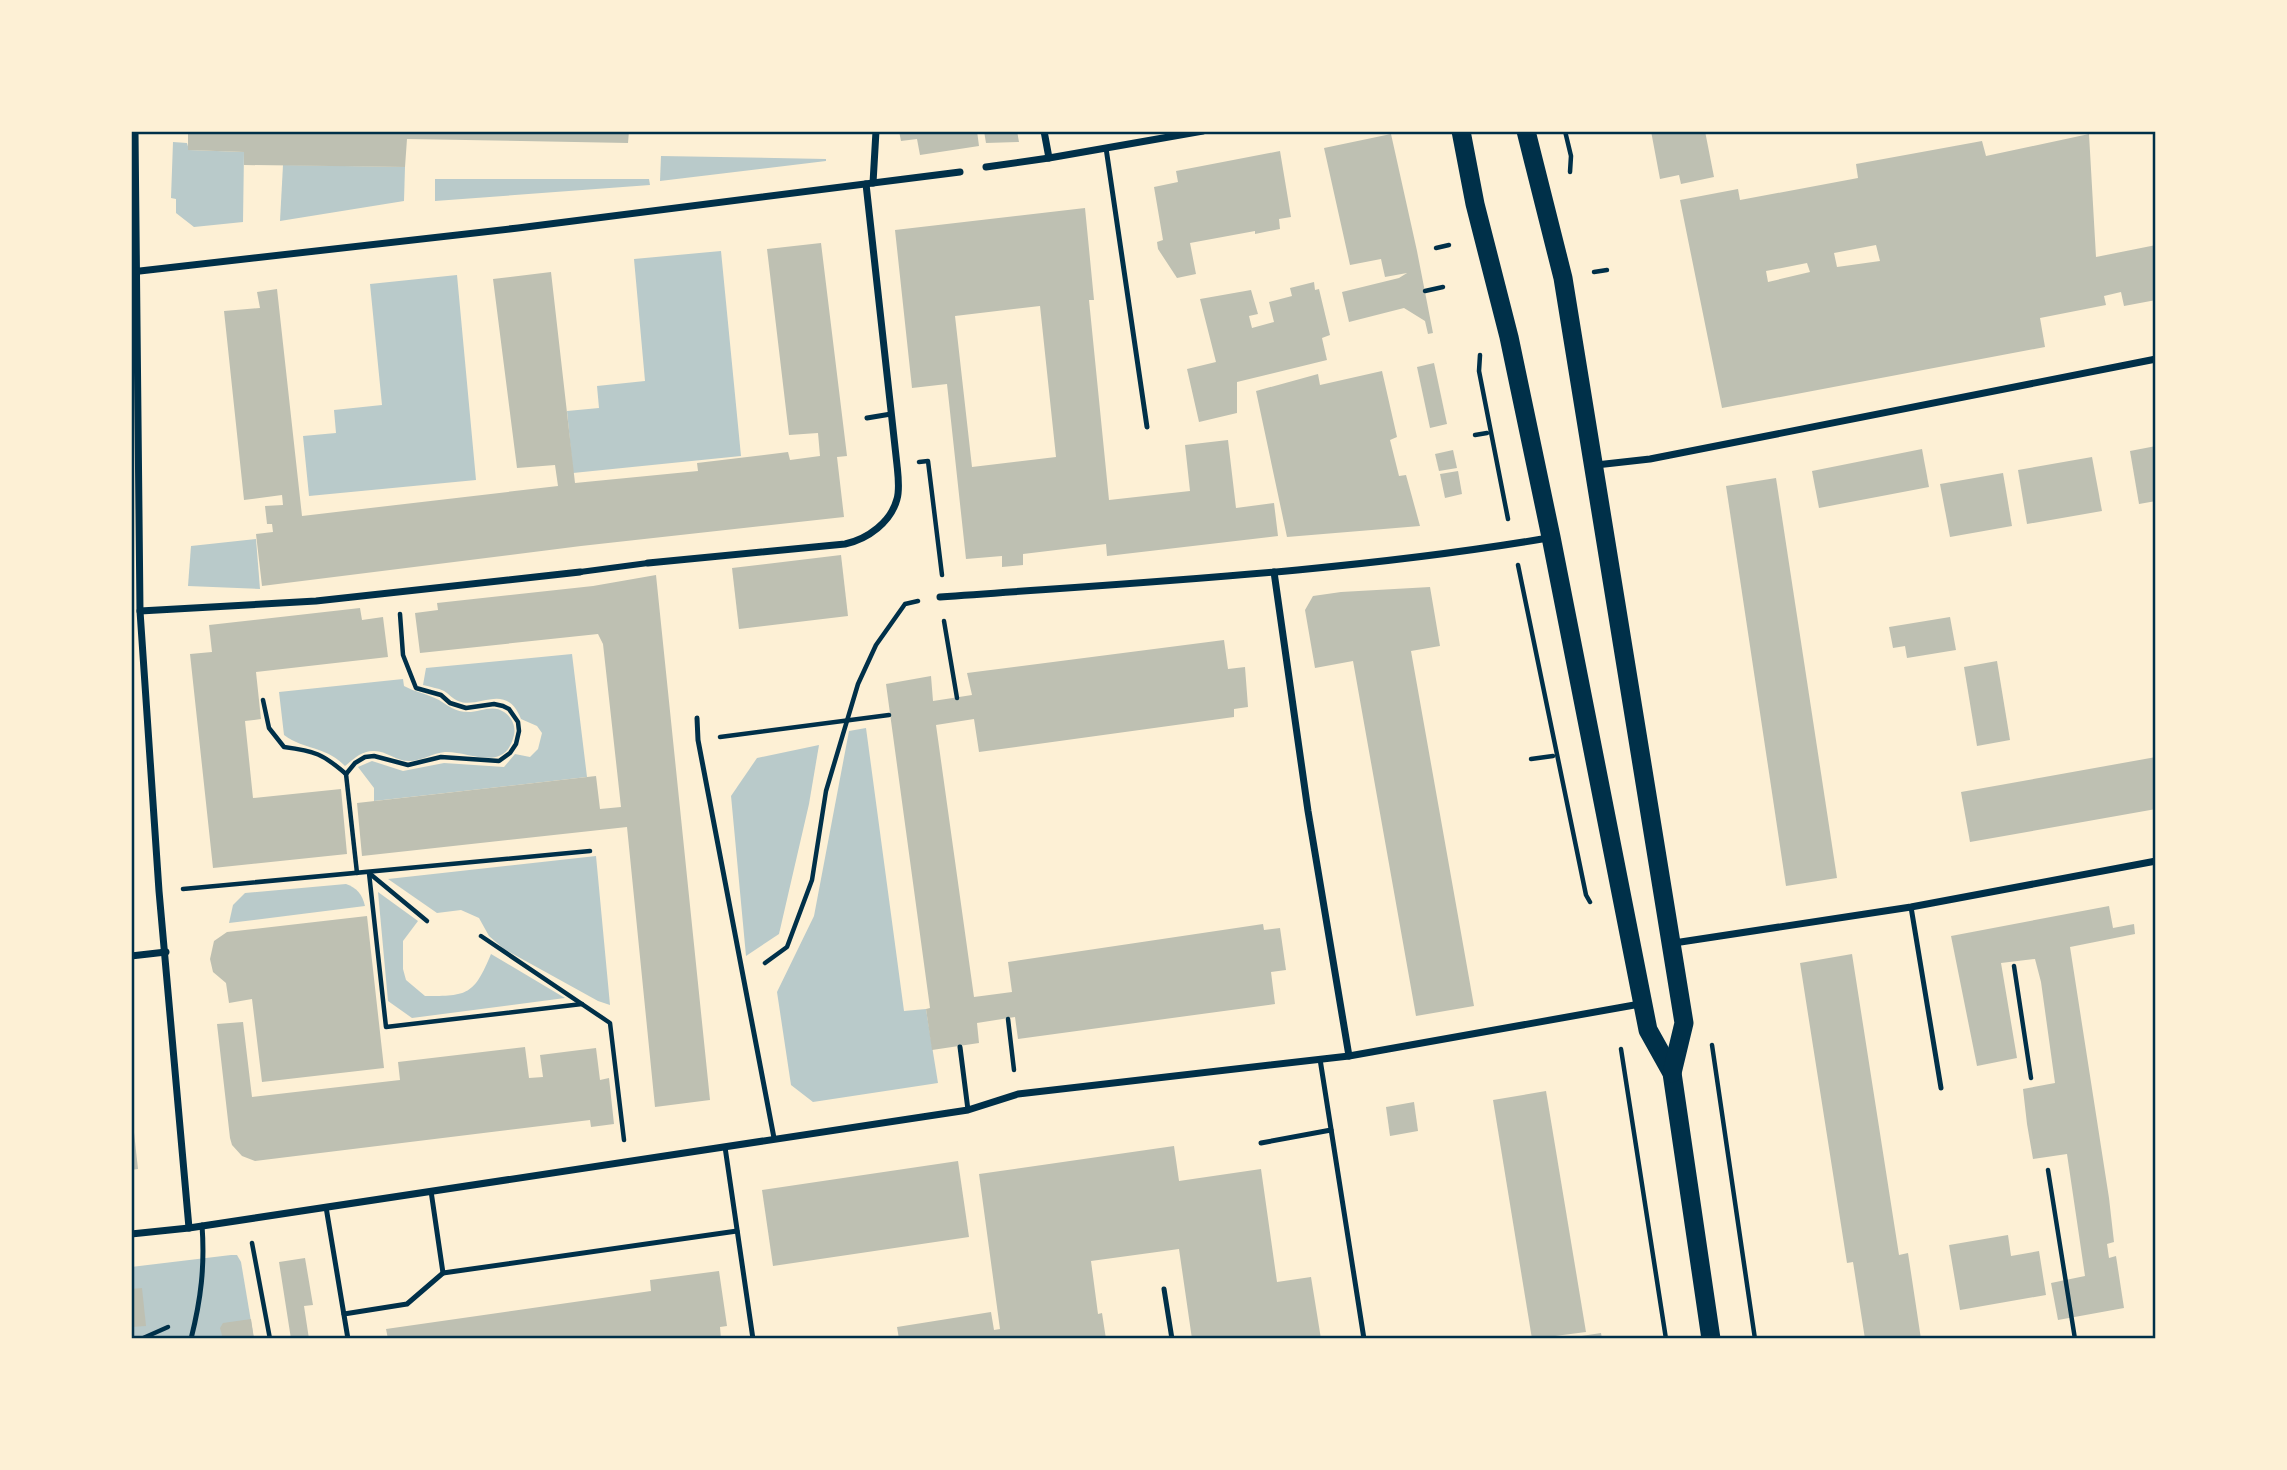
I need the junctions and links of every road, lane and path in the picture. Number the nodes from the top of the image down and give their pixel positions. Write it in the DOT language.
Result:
graph roads {
  1 [pos="135,131"];
  2 [pos="876,131"];
  3 [pos="1044,131"];
  4 [pos="1203,131"];
  5 [pos="1461,131"];
  6 [pos="1526,131"];
  7 [pos="1106,148"];
  8 [pos="1049,158"];
  9 [pos="986,167"];
  10 [pos="960,172"];
  11 [pos="870,183"];
  12 [pos="1449,244"];
  13 [pos="1436,248"];
  14 [pos="1606,270"];
  15 [pos="134,272"];
  16 [pos="1589,273"];
  17 [pos="1444,288"];
  18 [pos="1425,292"];
  19 [pos="1480,354"];
  20 [pos="2156,359"];
  21 [pos="891,414"];
  22 [pos="867,418"];
  23 [pos="1147,428"];
  24 [pos="1487,433"];
  25 [pos="1475,435"];
  26 [pos="898,465"];
  27 [pos="1593,465"];
  28 [pos="1551,537"];
  29 [pos="1513,544"];
  30 [pos="648,563"];
  31 [pos="580,572"];
  32 [pos="1275,572"];
  33 [pos="398,592"];
  34 [pos="940,597"];
  35 [pos="140,611"];
  36 [pos="957,698"];
  37 [pos="263,700"];
  38 [pos="889,715"];
  39 [pos="697,718"];
  40 [pos="848,719"];
  41 [pos="698,740"];
  42 [pos="1553,756"];
  43 [pos="1531,759"];
  44 [pos="346,774"];
  45 [pos="590,851"];
  46 [pos="2156,861"];
  47 [pos="357,873"];
  48 [pos="369,873"];
  49 [pos="159,891"];
  50 [pos="1591,905"];
  51 [pos="1911,907"];
  52 [pos="427,921"];
  53 [pos="481,936"];
  54 [pos="1670,944"];
  55 [pos="166,952"];
  56 [pos="131,956"];
  57 [pos="2014,966"];
  58 [pos="742,980"];
  59 [pos="1644,1003"];
  60 [pos="582,1004"];
  61 [pos="1615,1007"];
  62 [pos="1008,1019"];
  63 [pos="960,1047"];
  64 [pos="1349,1056"];
  65 [pos="1320,1059"];
  66 [pos="1672,1073"];
  67 [pos="2031,1079"];
  68 [pos="1941,1088"];
  69 [pos="1018,1094"];
  70 [pos="968,1110"];
  71 [pos="1331,1130"];
  72 [pos="774,1138"];
  73 [pos="1261,1143"];
  74 [pos="724,1147"];
  75 [pos="627,1162"];
  76 [pos="2048,1170"];
  77 [pos="431,1191"];
  78 [pos="326,1207"];
  79 [pos="248,1219"];
  80 [pos="202,1225"];
  81 [pos="189,1228"];
  82 [pos="737,1231"];
  83 [pos="131,1234"];
  84 [pos="443,1273"];
  85 [pos="1164,1289"];
  86 [pos="344,1314"];
  87 [pos="191,1339"];
  88 [pos="270,1339"];
  89 [pos="348,1339"];
  90 [pos="753,1339"];
  91 [pos="1172,1339"];
  92 [pos="1364,1339"];
  93 [pos="1666,1339"];
  94 [pos="1711,1339"];
  95 [pos="2075,1339"];
  1 -- 15 [label="street"];
  2 -- 11 [label="street"];
  3 -- 8 [label="street"];
  4 -- 7 [label="street"];
  5 -- 28 [label="highway"];
  6 -- 27 [label="highway"];
  7 -- 8 [label="street"];
  7 -- 23 [label="lane"];
  8 -- 9 [label="street"];
  10 -- 11 [label="street"];
  11 -- 15 [label="street"];
  11 -- 21 [label="street"];
  12 -- 13 [label="path"];
  14 -- 16 [label="path"];
  15 -- 35 [label="street"];
  17 -- 18 [label="path"];
  19 -- 29 [label="path"];
  20 -- 27 [label="street"];
  21 -- 22 [label="lane"];
  21 -- 26 [label="street"];
  24 -- 25 [label="path"];
  26 -- 30 [label="street"];
  26 -- 34 [label="path"];
  27 -- 54 [label="highway"];
  28 -- 29 [label="street"];
  28 -- 59 [label="highway"];
  29 -- 32 [label="street"];
  29 -- 50 [label="path"];
  30 -- 31 [label="street"];
  31 -- 33 [label="street"];
  32 -- 34 [label="street"];
  32 -- 64 [label="street"];
  33 -- 35 [label="street"];
  33 -- 44 [label="path"];
  34 -- 36 [label="path"];
  34 -- 40 [label="path"];
  35 -- 49 [label="street"];
  37 -- 44 [label="path"];
  38 -- 40 [label="path"];
  39 -- 41 [label="lane"];
  40 -- 41 [label="path"];
  40 -- 58 [label="path"];
  41 -- 58 [label="lane"];
  42 -- 43 [label="path"];
  44 -- 47 [label="path"];
  45 -- 48 [label="path"];
  46 -- 51 [label="street"];
  47 -- 48 [label="path"];
  47 -- 49 [label="path"];
  48 -- 52 [label="path"];
  48 -- 60 [label="path"];
  49 -- 55 [label="street"];
  51 -- 54 [label="street"];
  51 -- 68 [label="lane"];
  53 -- 60 [label="path"];
  54 -- 66 [label="highway"];
  55 -- 56 [label="street"];
  55 -- 81 [label="street"];
  57 -- 67 [label="path"];
  58 -- 72 [label="lane"];
  59 -- 61 [label="street"];
  59 -- 66 [label="highway"];
  60 -- 75 [label="path"];
  61 -- 64 [label="street"];
  61 -- 93 [label="path"];
  62 -- 69 [label="path"];
  63 -- 70 [label="lane"];
  64 -- 65 [label="street"];
  65 -- 69 [label="street"];
  65 -- 71 [label="lane"];
  66 -- 94 [label="highway"];
  69 -- 70 [label="street"];
  70 -- 72 [label="street"];
  71 -- 73 [label="lane"];
  71 -- 92 [label="lane"];
  72 -- 74 [label="street"];
  74 -- 75 [label="street"];
  74 -- 82 [label="lane"];
  75 -- 77 [label="street"];
  76 -- 95 [label="path"];
  77 -- 78 [label="street"];
  77 -- 84 [label="lane"];
  78 -- 79 [label="street"];
  78 -- 86 [label="lane"];
  79 -- 80 [label="street"];
  79 -- 88 [label="path"];
  80 -- 81 [label="street"];
  80 -- 87 [label="lane"];
  81 -- 83 [label="street"];
  82 -- 84 [label="lane"];
  82 -- 90 [label="lane"];
  84 -- 86 [label="lane"];
  85 -- 91 [label="lane"];
  86 -- 89 [label="lane"];
}
